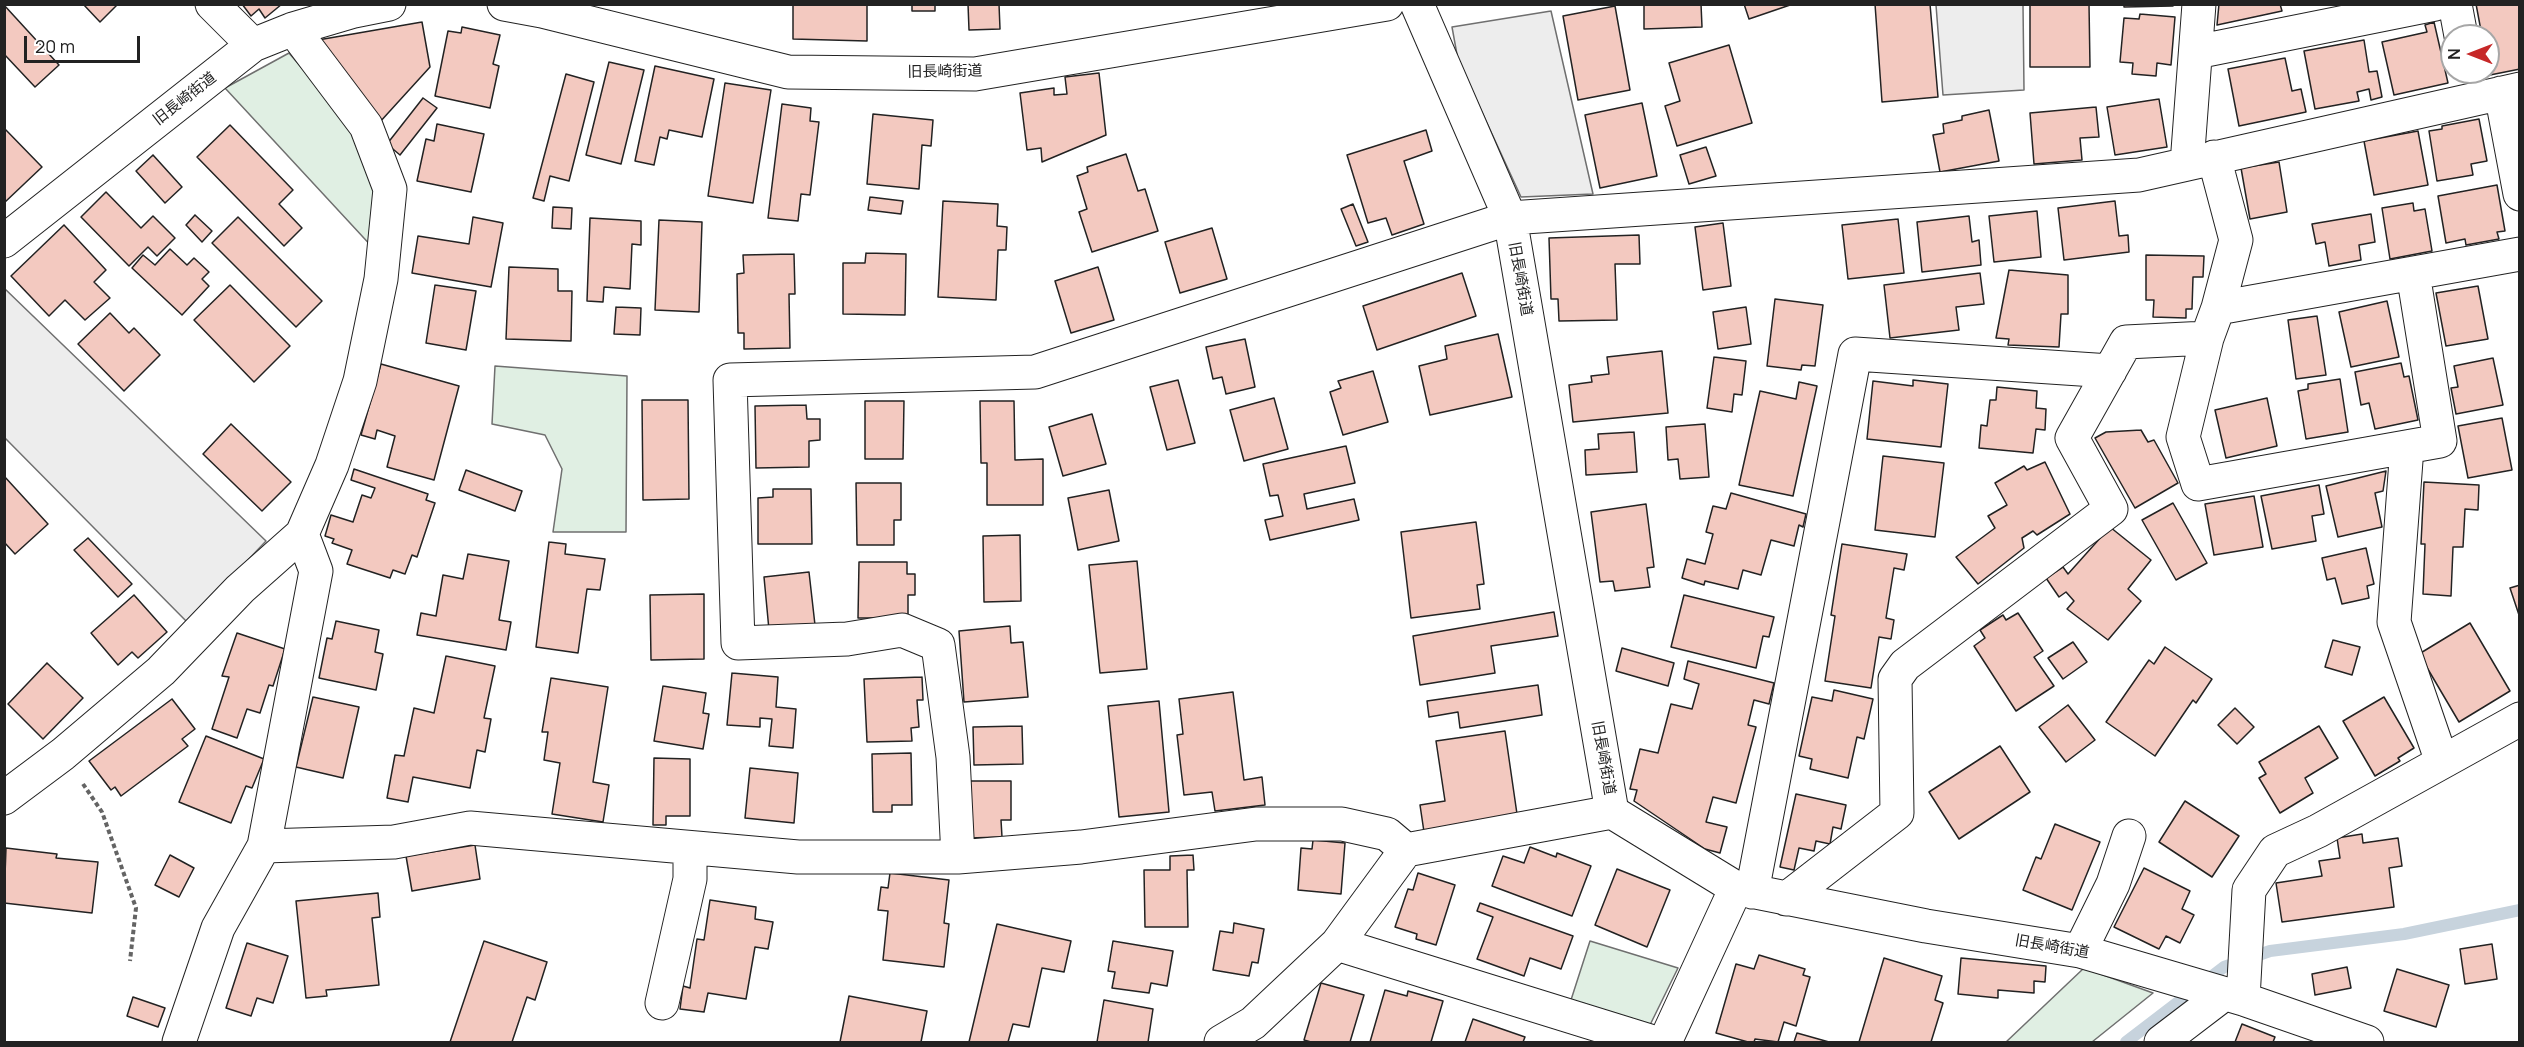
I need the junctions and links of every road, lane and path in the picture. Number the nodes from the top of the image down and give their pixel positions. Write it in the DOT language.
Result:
graph roads {
  1 [pos="212,4"];
  2 [pos="389,4"];
  3 [pos="504,4"];
  4 [pos="1387,4"];
  5 [pos="1417,4"];
  6 [pos="2199,4"];
  7 [pos="2435,4"];
  8 [pos="2455,4"];
  9 [pos="548,8"];
  10 [pos="2459,24"];
  11 [pos="293,29"];
  12 [pos="253,45"];
  13 [pos="2196,52"];
  14 [pos="2491,88"];
  15 [pos="2201,161"];
  16 [pos="2520,194"];
  17 [pos="1510,218"];
  18 [pos="4,241"];
  19 [pos="2520,254"];
  20 [pos="2413,273"];
  21 [pos="2212,323"];
  22 [pos="2109,371"];
  23 [pos="2407,447"];
  24 [pos="302,534"];
  25 [pos="2520,719"];
  26 [pos="63,754"];
  27 [pos="2442,762"];
  28 [pos="4,798"];
  29 [pos="1612,812"];
  30 [pos="2129,836"];
  31 [pos="264,846"];
  32 [pos="690,849"];
  33 [pos="1406,850"];
  34 [pos="958,857"];
  35 [pos="1744,890"];
  36 [pos="1786,899"];
  37 [pos="1337,944"];
  38 [pos="2080,951"];
  39 [pos="130,961"];
  40 [pos="2237,993"];
  41 [pos="662,1003"];
  42 [pos="179,1042"];
  43 [pos="1221,1042"];
  44 [pos="1653,1042"];
  45 [pos="1665,1042"];
  46 [pos="2161,1042"];
  47 [pos="2367,1042"];
  1 -- 12 [label="street"];
  2 -- 11 [label="street, 旧長崎街道"];
  3 -- 9 [label="street, 旧長崎街道"];
  4 -- 9 [label="street, 旧長崎街道"];
  5 -- 17 [label="street, 旧長崎街道"];
  6 -- 13 [label="street"];
  7 -- 13 [label="street"];
  8 -- 10 [label="street"];
  11 -- 12 [label="street, 旧長崎街道"];
  11 -- 24 [label="street"];
  12 -- 18 [label="street, 旧長崎街道"];
  13 -- 15 [label="street"];
  14 -- 15 [label="street"];
  14 -- 16 [label="street"];
  15 -- 17 [label="street"];
  15 -- 21 [label="street"];
  17 -- 29 [label="street, 旧長崎街道"];
  17 -- 34 [label="street"];
  19 -- 20 [label="street"];
  20 -- 21 [label="street"];
  20 -- 23 [label="street"];
  21 -- 22 [label="street"];
  21 -- 23 [label="street"];
  22 -- 35 [label="street"];
  22 -- 36 [label="street"];
  23 -- 27 [label="street"];
  24 -- 26 [label="street"];
  24 -- 31 [label="street"];
  25 -- 27 [label="street"];
  26 -- 28 [label="street"];
  26 -- 39 [label="path"];
  27 -- 40 [label="street"];
  29 -- 33 [label="street"];
  29 -- 35 [label="street, 旧長崎街道"];
  30 -- 38 [label="street"];
  31 -- 32 [label="street"];
  31 -- 42 [label="street"];
  32 -- 34 [label="street"];
  32 -- 41 [label="street"];
  33 -- 34 [label="street"];
  33 -- 37 [label="street"];
  35 -- 36 [label="street, 旧長崎街道"];
  35 -- 45 [label="street"];
  36 -- 38 [label="street, 旧長崎街道"];
  37 -- 43 [label="street"];
  37 -- 44 [label="street"];
  38 -- 40 [label="street, 旧長崎街道"];
  40 -- 46 [label="street"];
  40 -- 47 [label="street, 旧長崎街道"];
}
